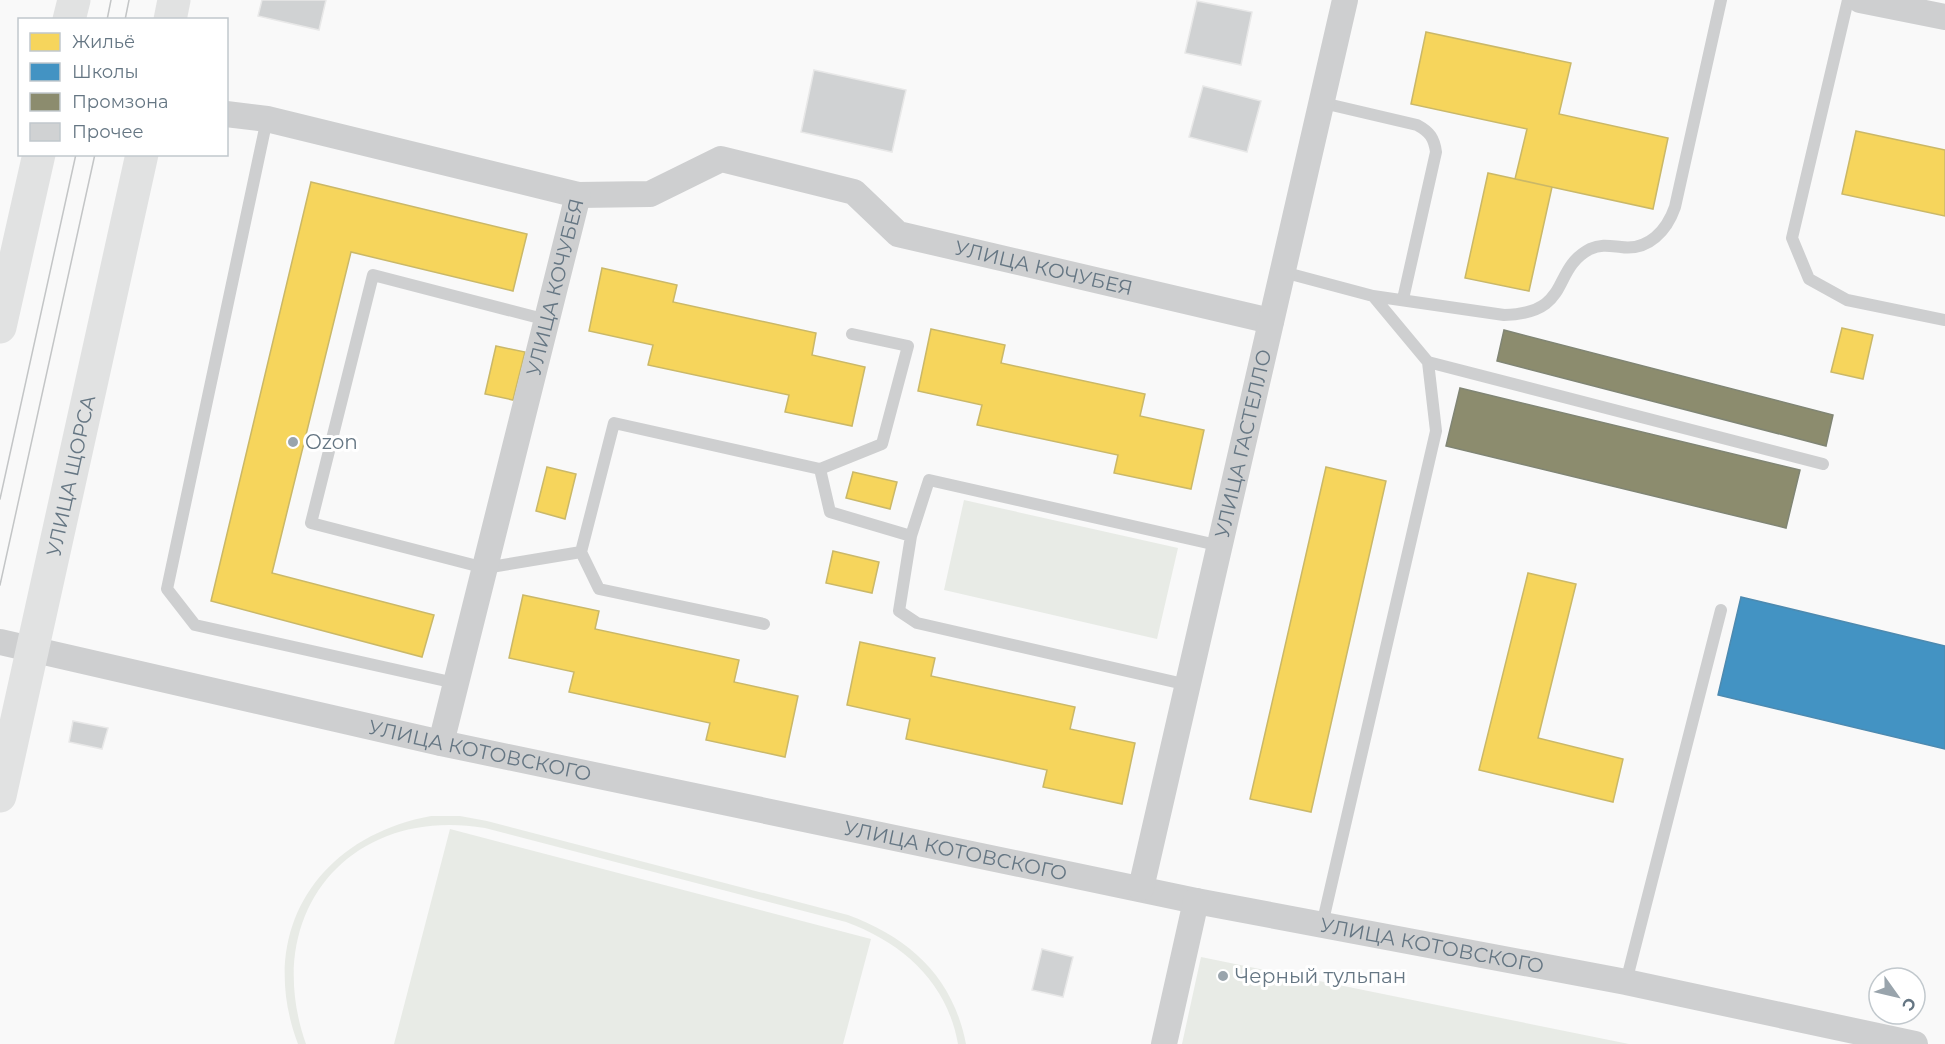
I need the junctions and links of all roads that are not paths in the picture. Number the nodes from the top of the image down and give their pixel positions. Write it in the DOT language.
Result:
graph roads {
  1 [pos="74,0"];
  2 [pos="174,0"];
  3 [pos="1345,0"];
  4 [pos="1722,0"];
  5 [pos="1848,0"];
  6 [pos="1860,0"];
  7 [pos="1945,17"];
  8 [pos="70,18"];
  9 [pos="170,18"];
  10 [pos="1323,103"];
  11 [pos="228,114"];
  12 [pos="267,119"];
  13 [pos="39,156"];
  14 [pos="142,156"];
  15 [pos="578,195"];
  16 [pos="1283,272"];
  17 [pos="1373,296"];
  18 [pos="1403,298"];
  19 [pos="547,320"];
  20 [pos="1945,320"];
  21 [pos="1271,321"];
  22 [pos="0,327"];
  23 [pos="852,334"];
  24 [pos="1428,362"];
  25 [pos="1823,464"];
  26 [pos="820,469"];
  27 [pos="911,536"];
  28 [pos="1221,546"];
  29 [pos="581,552"];
  30 [pos="485,568"];
  31 [pos="1722,610"];
  32 [pos="764,624"];
  33 [pos="0,642"];
  34 [pos="33,650"];
  35 [pos="454,683"];
  36 [pos="1188,685"];
  37 [pos="441,743"];
  38 [pos="0,796"];
  39 [pos="1141,888"];
  40 [pos="1196,901"];
  41 [pos="1322,925"];
  42 [pos="1626,982"];
  43 [pos="1164,1044"];
  44 [pos="1915,1044"];
  1 -- 8 [label="main road"];
  2 -- 9 [label="main road"];
  3 -- 10 [label="street, УЛИЦА ГАСТЕЛЛО"];
  4 -- 18 [label="lane"];
  5 -- 20 [label="lane"];
  6 -- 7 [label="street"];
  10 -- 16 [label="street, УЛИЦА ГАСТЕЛЛО"];
  10 -- 18 [label="lane"];
  11 -- 12 [label="street"];
  12 -- 15 [label="street"];
  12 -- 35 [label="lane"];
  13 -- 22 [label="main road"];
  14 -- 34 [label="main road, УЛИЦА ЩОРСА"];
  15 -- 19 [label="street, УЛИЦА КОЧУБЕЯ"];
  15 -- 21 [label="street, УЛИЦА КОЧУБЕЯ"];
  16 -- 17 [label="lane"];
  16 -- 21 [label="street, УЛИЦА ГАСТЕЛЛО"];
  17 -- 18 [label="lane"];
  17 -- 24 [label="lane"];
  19 -- 30 [label="street, УЛИЦА КОЧУБЕЯ"];
  19 -- 30 [label="lane"];
  21 -- 28 [label="street, УЛИЦА ГАСТЕЛЛО"];
  23 -- 26 [label="lane"];
  24 -- 25 [label="lane"];
  24 -- 41 [label="lane"];
  26 -- 27 [label="lane"];
  26 -- 29 [label="lane"];
  27 -- 28 [label="lane"];
  27 -- 36 [label="lane"];
  28 -- 36 [label="street, УЛИЦА ГАСТЕЛЛО"];
  29 -- 30 [label="lane"];
  29 -- 32 [label="lane"];
  30 -- 35 [label="street, УЛИЦА КОЧУБЕЯ"];
  31 -- 42 [label="lane"];
  33 -- 34 [label="street, УЛИЦА КОТОВСКОГО"];
  34 -- 37 [label="street, УЛИЦА КОТОВСКОГО"];
  34 -- 38 [label="main road, УЛИЦА ЩОРСА"];
  35 -- 37 [label="street, УЛИЦА КОЧУБЕЯ"];
  36 -- 39 [label="street, УЛИЦА ГАСТЕЛЛО"];
  37 -- 39 [label="street, УЛИЦА КОТОВСКОГО"];
  39 -- 40 [label="street, УЛИЦА КОТОВСКОГО"];
  40 -- 41 [label="street, УЛИЦА КОТОВСКОГО"];
  40 -- 43 [label="street"];
  41 -- 42 [label="street, УЛИЦА КОТОВСКОГО"];
  42 -- 44 [label="street, УЛИЦА КОТОВСКОГО"];
}
